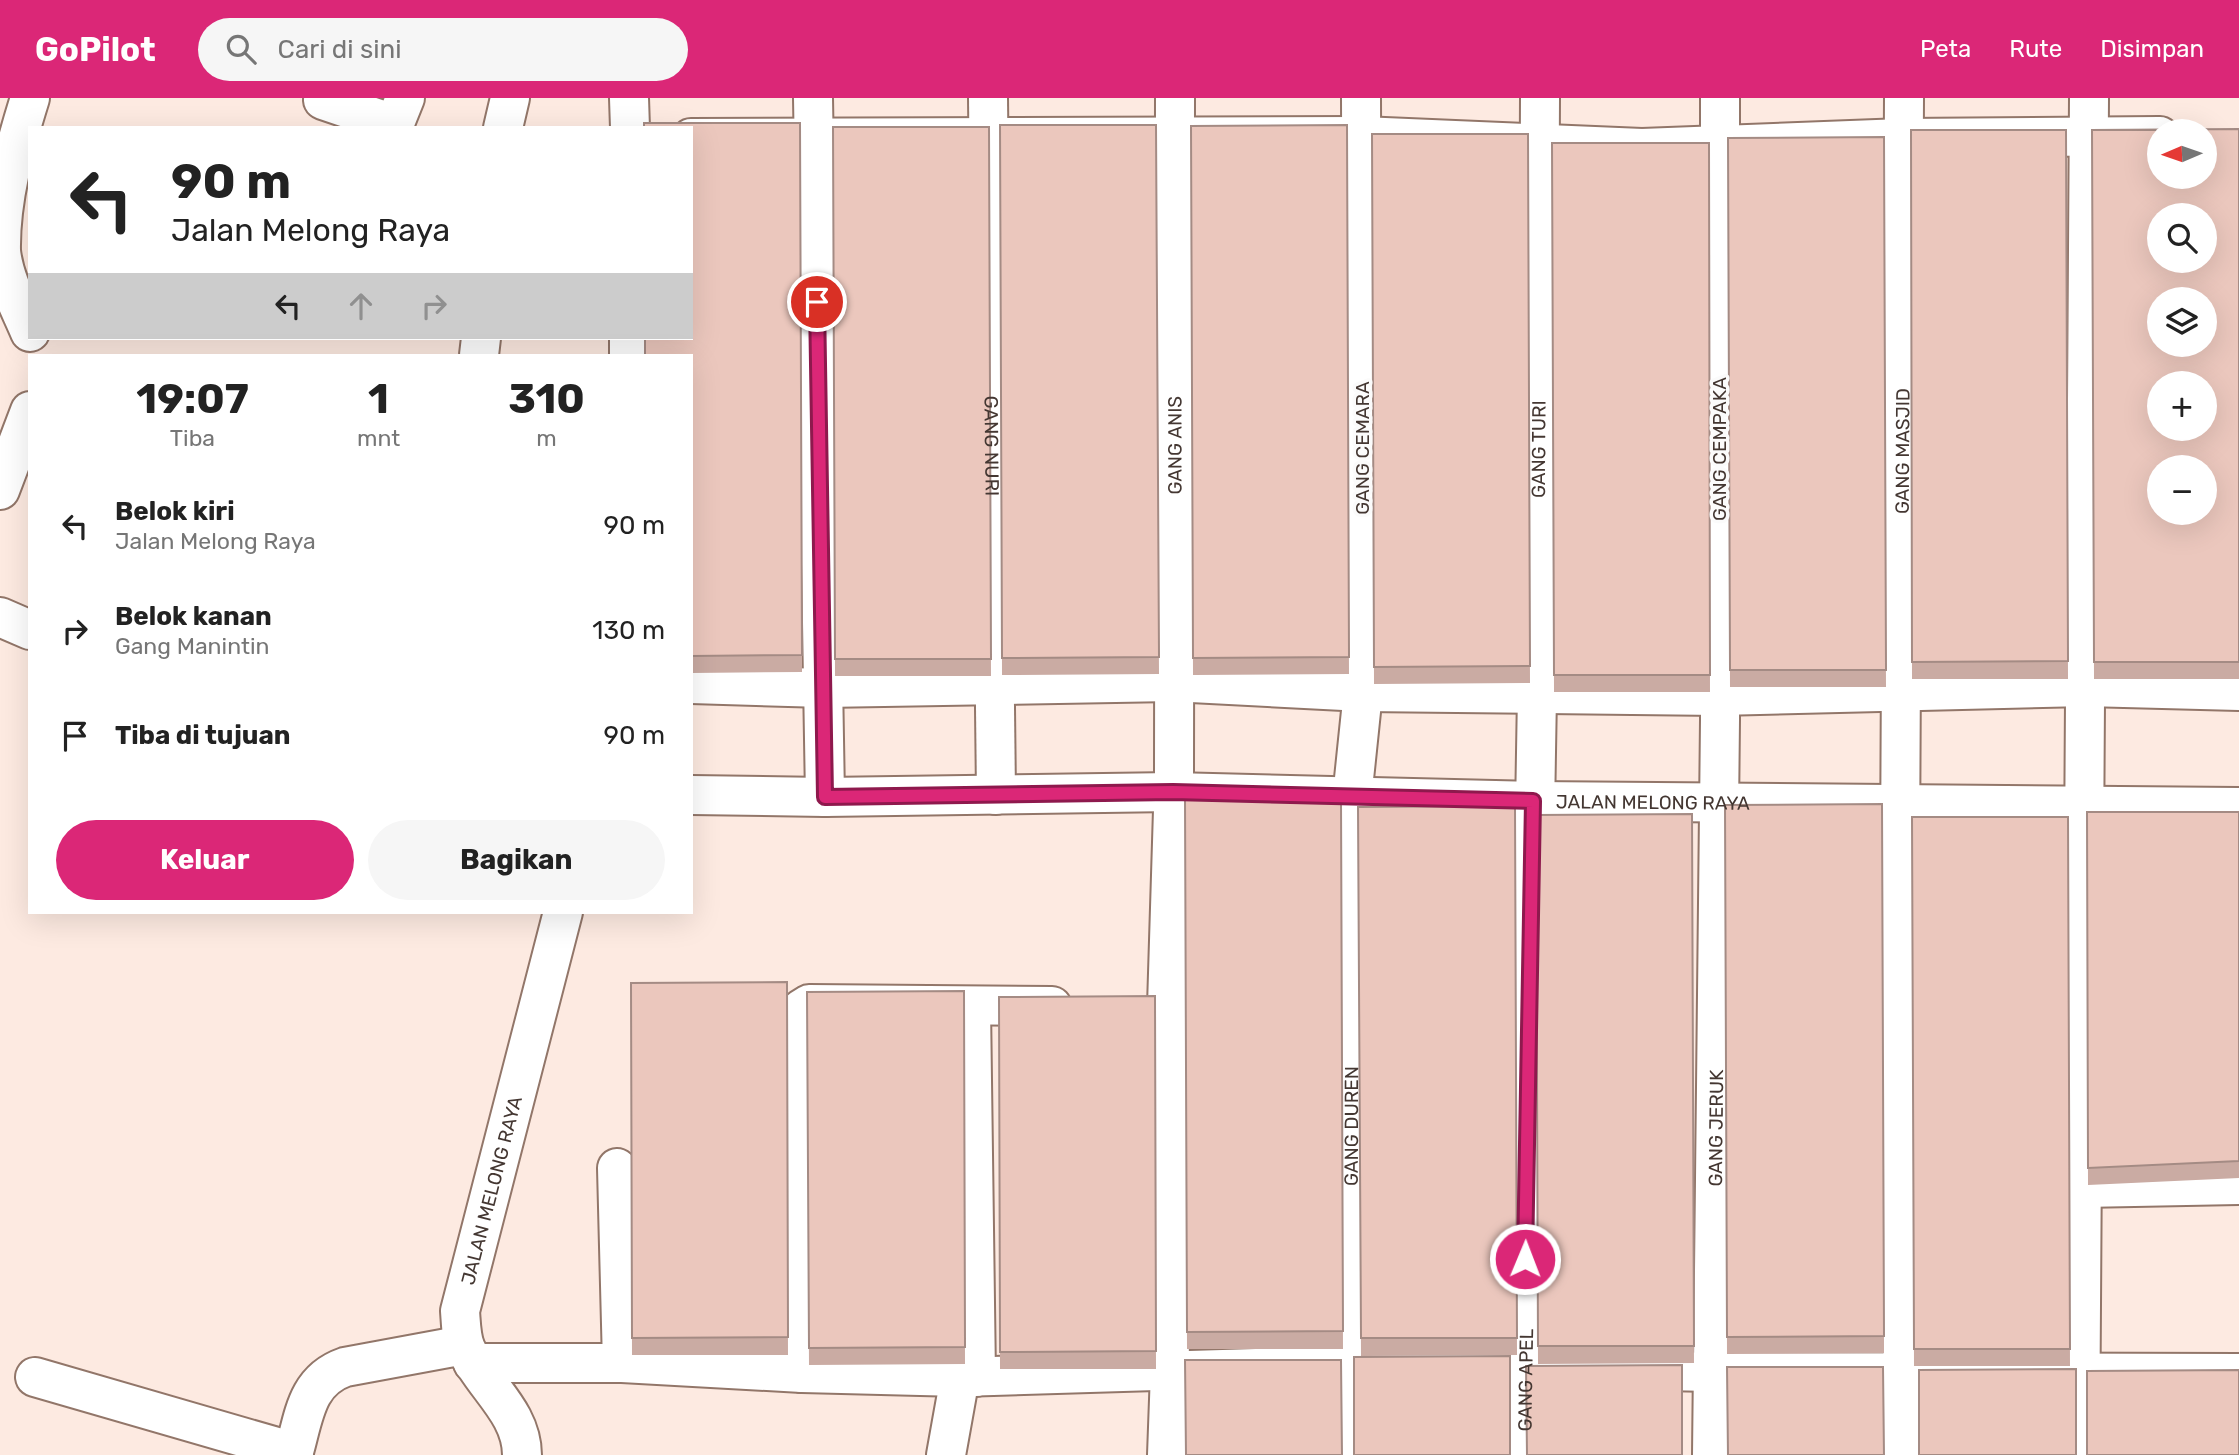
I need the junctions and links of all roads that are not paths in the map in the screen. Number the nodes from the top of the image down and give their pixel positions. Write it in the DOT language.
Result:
graph roads {
  1 [pos="30,98"];
  2 [pos="405,98"];
  3 [pos="510,98"];
  4 [pos="629,98"];
  5 [pos="813,98"];
  6 [pos="988,98"];
  7 [pos="1175,98"];
  8 [pos="1361,98"];
  9 [pos="1540,98"];
  10 [pos="1720,98"];
  11 [pos="1904,98"];
  12 [pos="323,100"];
  13 [pos="2088,116"];
  14 [pos="389,126"];
  15 [pos="393,126"];
  16 [pos="503,126"];
  17 [pos="630,126"];
  18 [pos="2147,132"];
  19 [pos="1175,136"];
  20 [pos="1362,136"];
  21 [pos="813,137"];
  22 [pos="693,138"];
  23 [pos="990,138"];
  24 [pos="1903,138"];
  25 [pos="8,139"];
  26 [pos="1719,143"];
  27 [pos="1539,144"];
  28 [pos="28,326"];
  29 [pos="28,416"];
  30 [pos="0,490"];
  31 [pos="0,617"];
  32 [pos="28,629"];
  33 [pos="1172,682"];
  34 [pos="995,683"];
  35 [pos="693,684"];
  36 [pos="2086,687"];
  37 [pos="824,688"];
  38 [pos="2239,691"];
  39 [pos="1363,692"];
  40 [pos="1537,694"];
  41 [pos="1901,694"];
  42 [pos="1719,696"];
  43 [pos="1173,792"];
  44 [pos="693,795"];
  45 [pos="996,795"];
  46 [pos="825,797"];
  47 [pos="1352,798"];
  48 [pos="1717,800"];
  49 [pos="1533,801"];
  50 [pos="1900,803"];
  51 [pos="2082,804"];
  52 [pos="2239,807"];
  53 [pos="562,914"];
  54 [pos="971,1006"];
  55 [pos="1083,1006"];
  56 [pos="617,1168"];
  57 [pos="2239,1185"];
  58 [pos="2082,1188"];
  59 [pos="468,1354"];
  60 [pos="622,1363"];
  61 [pos="1350,1365"];
  62 [pos="1523,1368"];
  63 [pos="2079,1371"];
  64 [pos="1170,1372"];
  65 [pos="1712,1372"];
  66 [pos="1903,1372"];
  67 [pos="802,1373"];
  68 [pos="2239,1373"];
  69 [pos="34,1377"];
  70 [pos="968,1377"];
  71 [pos="293,1454"];
  72 [pos="522,1455"];
  73 [pos="946,1455"];
  74 [pos="1167,1455"];
  75 [pos="1350,1455"];
  76 [pos="1524,1455"];
  77 [pos="1712,1455"];
  78 [pos="1903,1455"];
  79 [pos="2080,1455"];
  1 -- 25 [label="street"];
  2 -- 15 [label="street"];
  3 -- 16 [label="street"];
  4 -- 17 [label="street"];
  5 -- 21 [label="street"];
  6 -- 23 [label="street, GANG NURI"];
  7 -- 19 [label="street, GANG ANIS"];
  8 -- 20 [label="street, GANG CEMARA"];
  9 -- 27 [label="street, GANG TURI"];
  10 -- 26 [label="street, GANG CEMPAKA"];
  11 -- 24 [label="street, GANG MASJID"];
  12 -- 14 [label="street"];
  13 -- 18 [label="street"];
  13 -- 24 [label="street"];
  13 -- 36 [label="street"];
  19 -- 20 [label="street"];
  19 -- 23 [label="street"];
  19 -- 33 [label="street, GANG ANIS"];
  20 -- 27 [label="street"];
  20 -- 39 [label="street, GANG CEMARA"];
  21 -- 22 [label="street"];
  21 -- 23 [label="street"];
  21 -- 37 [label="street"];
  23 -- 34 [label="street, GANG NURI"];
  24 -- 26 [label="street"];
  24 -- 41 [label="street, GANG MASJID"];
  25 -- 28 [label="street"];
  26 -- 27 [label="street"];
  26 -- 42 [label="street, GANG CEMPAKA"];
  27 -- 40 [label="street, GANG TURI"];
  29 -- 30 [label="street"];
  31 -- 32 [label="street"];
  33 -- 34 [label="street"];
  33 -- 39 [label="street"];
  33 -- 43 [label="street, GANG ANIS"];
  34 -- 37 [label="street"];
  34 -- 45 [label="street, GANG NURI"];
  35 -- 37 [label="street"];
  36 -- 38 [label="street"];
  36 -- 41 [label="street"];
  36 -- 51 [label="street"];
  37 -- 46 [label="street"];
  39 -- 40 [label="street"];
  39 -- 47 [label="street, GANG CEMARA"];
  40 -- 42 [label="street"];
  40 -- 49 [label="street, GANG TURI"];
  41 -- 42 [label="street"];
  41 -- 50 [label="street, GANG MASJID"];
  42 -- 48 [label="street, GANG CEMPAKA"];
  43 -- 45 [label="street, JALAN MELONG RAYA"];
  43 -- 47 [label="street, JALAN MELONG RAYA"];
  43 -- 64 [label="street, GANG ANIS"];
  44 -- 46 [label="street, JALAN MELONG RAYA"];
  45 -- 46 [label="street, JALAN MELONG RAYA"];
  47 -- 49 [label="street, JALAN MELONG RAYA"];
  47 -- 61 [label="street, GANG DUREN"];
  48 -- 49 [label="street, JALAN MELONG RAYA"];
  48 -- 50 [label="street, JALAN MELONG RAYA"];
  48 -- 65 [label="street, GANG JERUK"];
  49 -- 62 [label="street, GANG APEL"];
  50 -- 51 [label="street, JALAN MELONG RAYA"];
  50 -- 66 [label="street, GANG MASJID"];
  51 -- 52 [label="street, JALAN MELONG RAYA"];
  51 -- 58 [label="street"];
  53 -- 59 [label="street, JALAN MELONG RAYA"];
  54 -- 55 [label="street"];
  54 -- 67 [label="street"];
  54 -- 70 [label="street"];
  56 -- 60 [label="street"];
  57 -- 58 [label="street"];
  58 -- 63 [label="street"];
  59 -- 60 [label="street"];
  59 -- 71 [label="street"];
  59 -- 72 [label="street"];
  60 -- 67 [label="street"];
  61 -- 62 [label="street"];
  61 -- 64 [label="street"];
  61 -- 75 [label="street, GANG DUREN"];
  62 -- 65 [label="street"];
  62 -- 76 [label="street, GANG APEL"];
  63 -- 66 [label="street"];
  63 -- 68 [label="street"];
  63 -- 79 [label="street"];
  64 -- 70 [label="street"];
  64 -- 74 [label="street, GANG ANIS"];
  65 -- 66 [label="street"];
  65 -- 77 [label="street, GANG JERUK"];
  66 -- 78 [label="street, GANG MASJID"];
  67 -- 70 [label="street"];
  69 -- 71 [label="street"];
  70 -- 73 [label="street"];
}
